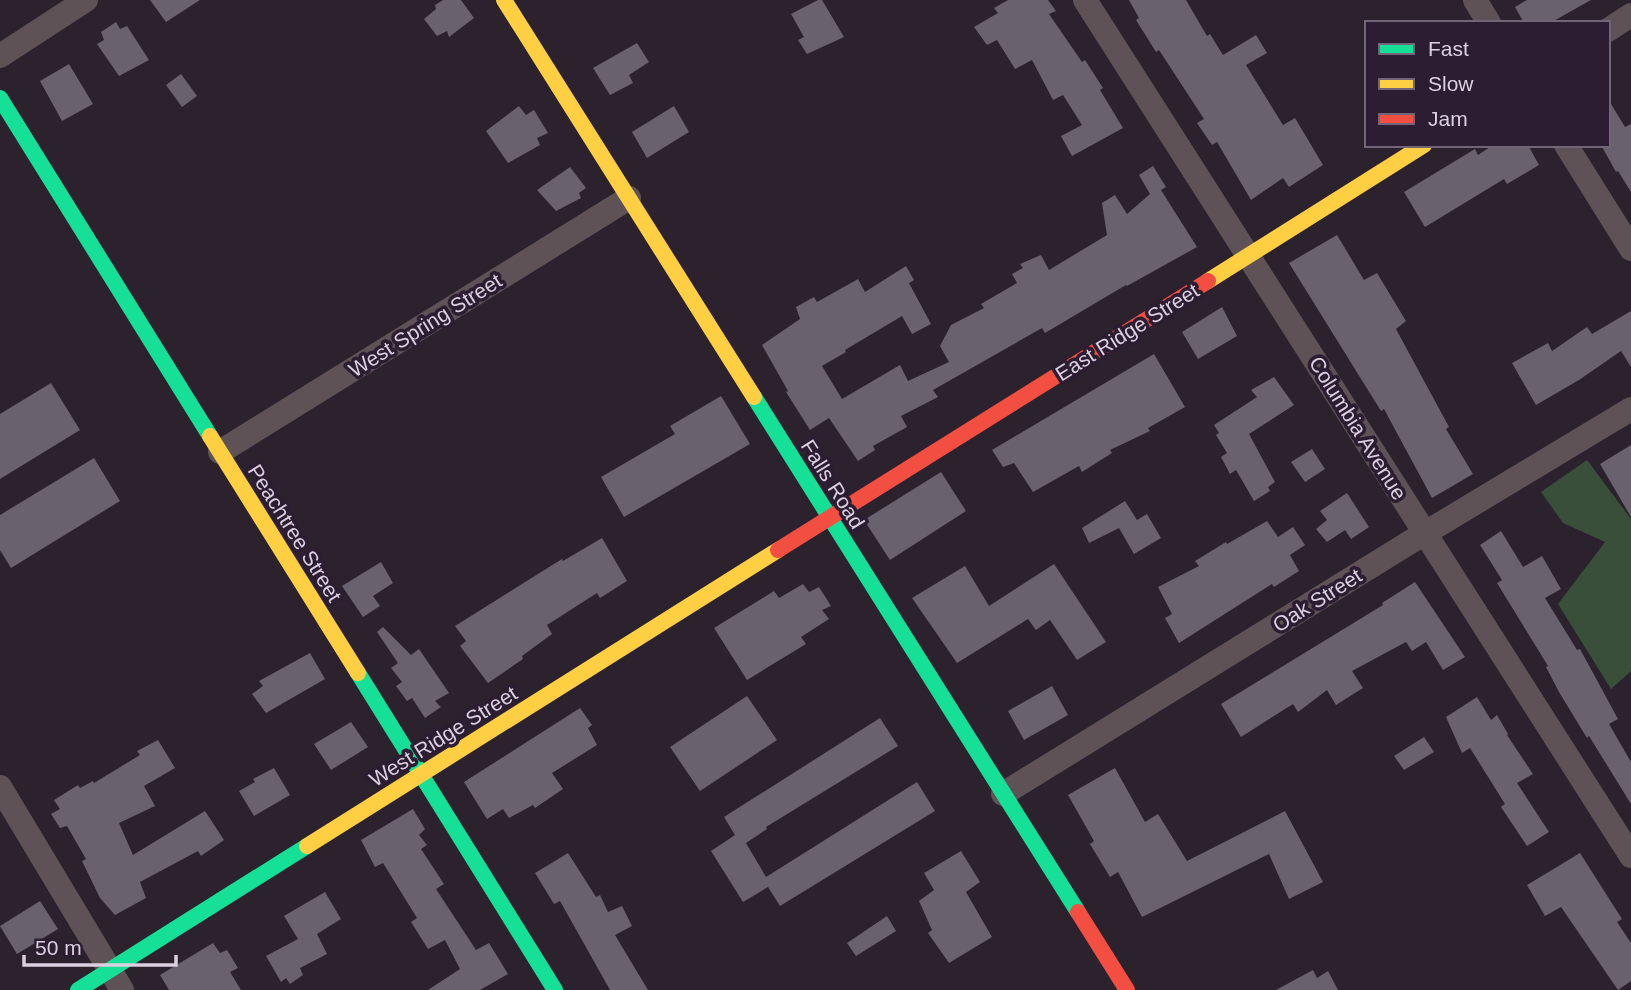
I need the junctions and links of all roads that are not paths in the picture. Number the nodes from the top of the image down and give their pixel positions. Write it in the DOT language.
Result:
graph roads {
  1 [pos="86,0"];
  2 [pos="504,0"];
  3 [pos="1085,0"];
  4 [pos="1475,0"];
  5 [pos="1631,15"];
  6 [pos="1488,21"];
  7 [pos="1610,29"];
  8 [pos="0,56"];
  9 [pos="0,98"];
  10 [pos="1421,147"];
  11 [pos="1567,147"];
  12 [pos="629,198"];
  13 [pos="1631,249"];
  14 [pos="1248,256"];
  15 [pos="1631,410"];
  16 [pos="220,452"];
  17 [pos="830,518"];
  18 [pos="1426,534"];
  19 [pos="422,774"];
  20 [pos="0,787"];
  21 [pos="1003,793"];
  22 [pos="1631,856"];
  23 [pos="116,980"];
  24 [pos="78,990"];
  25 [pos="555,990"];
  26 [pos="1127,990"];
  1 -- 8 [label="street"];
  2 -- 12 [label="main road, Falls Road"];
  3 -- 14 [label="street, Columbia Avenue"];
  4 -- 6 [label="street"];
  5 -- 7 [label="street"];
  9 -- 16 [label="main road, Peachtree Street"];
  10 -- 14 [label="main road, East Ridge Street"];
  11 -- 13 [label="street"];
  12 -- 16 [label="street, West Spring Street"];
  12 -- 17 [label="main road, Falls Road"];
  14 -- 17 [label="main road, East Ridge Street"];
  14 -- 18 [label="street, Columbia Avenue"];
  15 -- 18 [label="street, Oak Street"];
  16 -- 19 [label="main road, Peachtree Street"];
  17 -- 19 [label="main road, West Ridge Street"];
  17 -- 21 [label="main road, Falls Road"];
  18 -- 21 [label="street, Oak Street"];
  18 -- 22 [label="street, Columbia Avenue"];
  19 -- 23 [label="main road, West Ridge Street"];
  19 -- 25 [label="main road, Peachtree Street"];
  20 -- 23 [label="street"];
  21 -- 26 [label="main road, Falls Road"];
  23 -- 24 [label="main road, West Ridge Street"];
}
